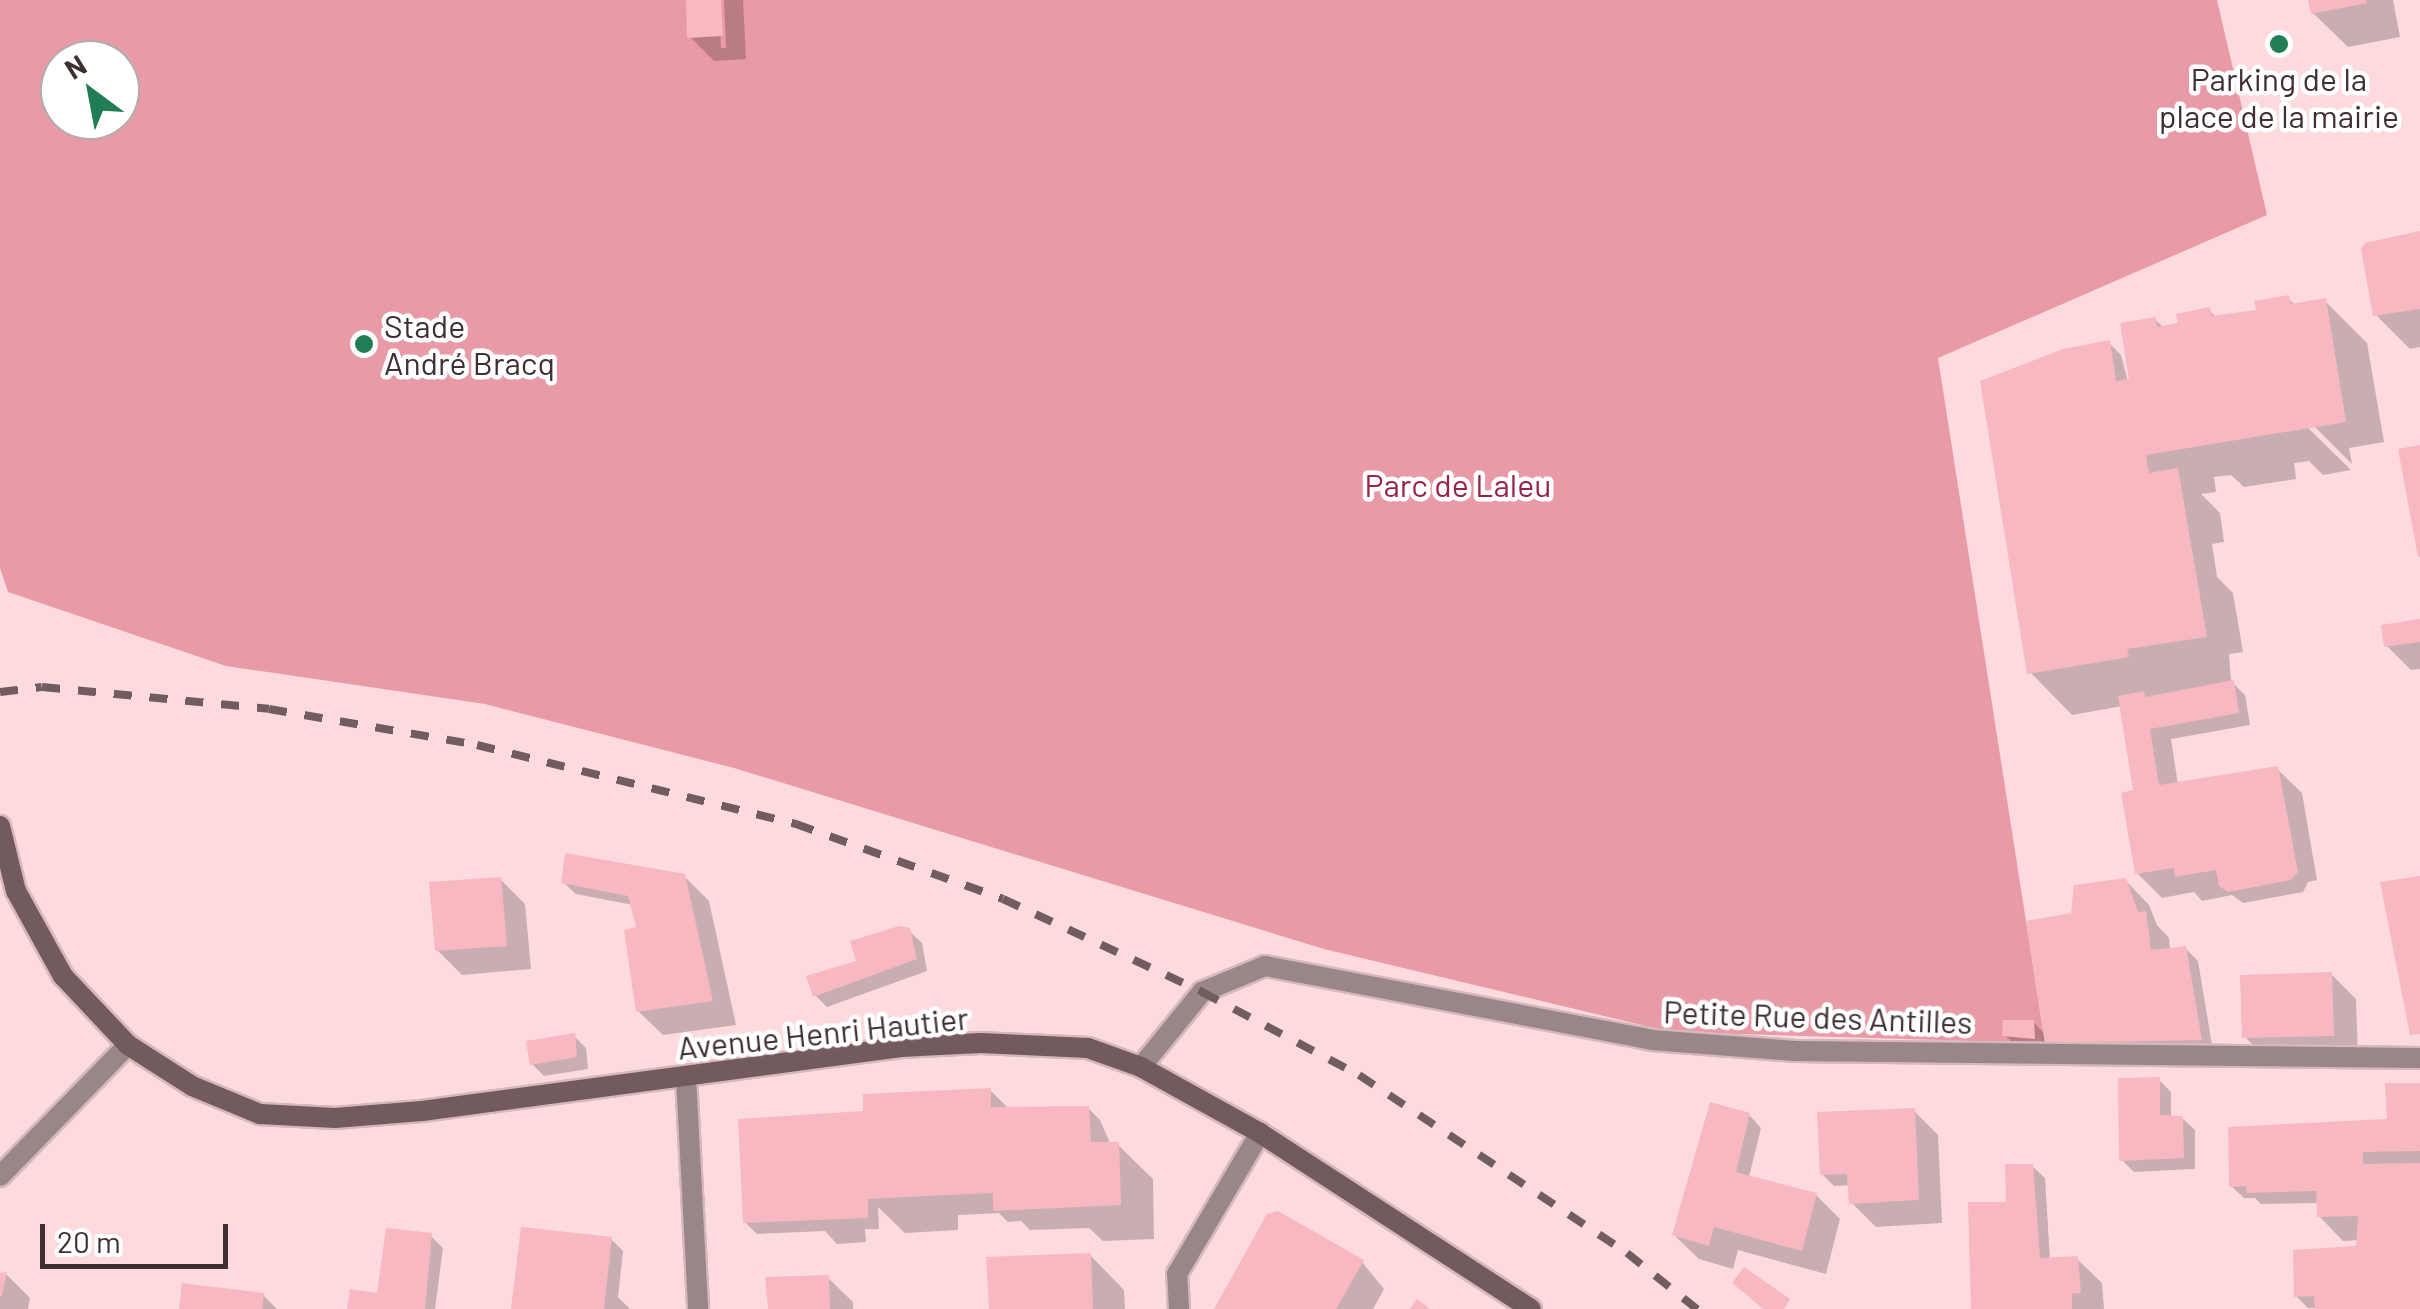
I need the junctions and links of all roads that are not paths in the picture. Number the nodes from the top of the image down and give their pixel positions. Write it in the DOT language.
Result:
graph roads {
  1 [pos="0,826"];
  2 [pos="128,1044"];
  3 [pos="2420,1058"];
  4 [pos="1141,1067"];
  5 [pos="686,1077"];
  6 [pos="1260,1133"];
  7 [pos="0,1176"];
  8 [pos="698,1309"];
  9 [pos="1179,1309"];
  10 [pos="1531,1309"];
  1 -- 2 [label="street, Avenue Henri Hautier"];
  2 -- 5 [label="street, Avenue Henri Hautier"];
  2 -- 7 [label="street"];
  3 -- 4 [label="street, Petite Rue des Antilles"];
  4 -- 5 [label="street, Avenue Henri Hautier"];
  4 -- 6 [label="street, Avenue Henri Hautier"];
  5 -- 8 [label="street"];
  6 -- 9 [label="street"];
  6 -- 10 [label="street, Avenue Henri Hautier"];
}
